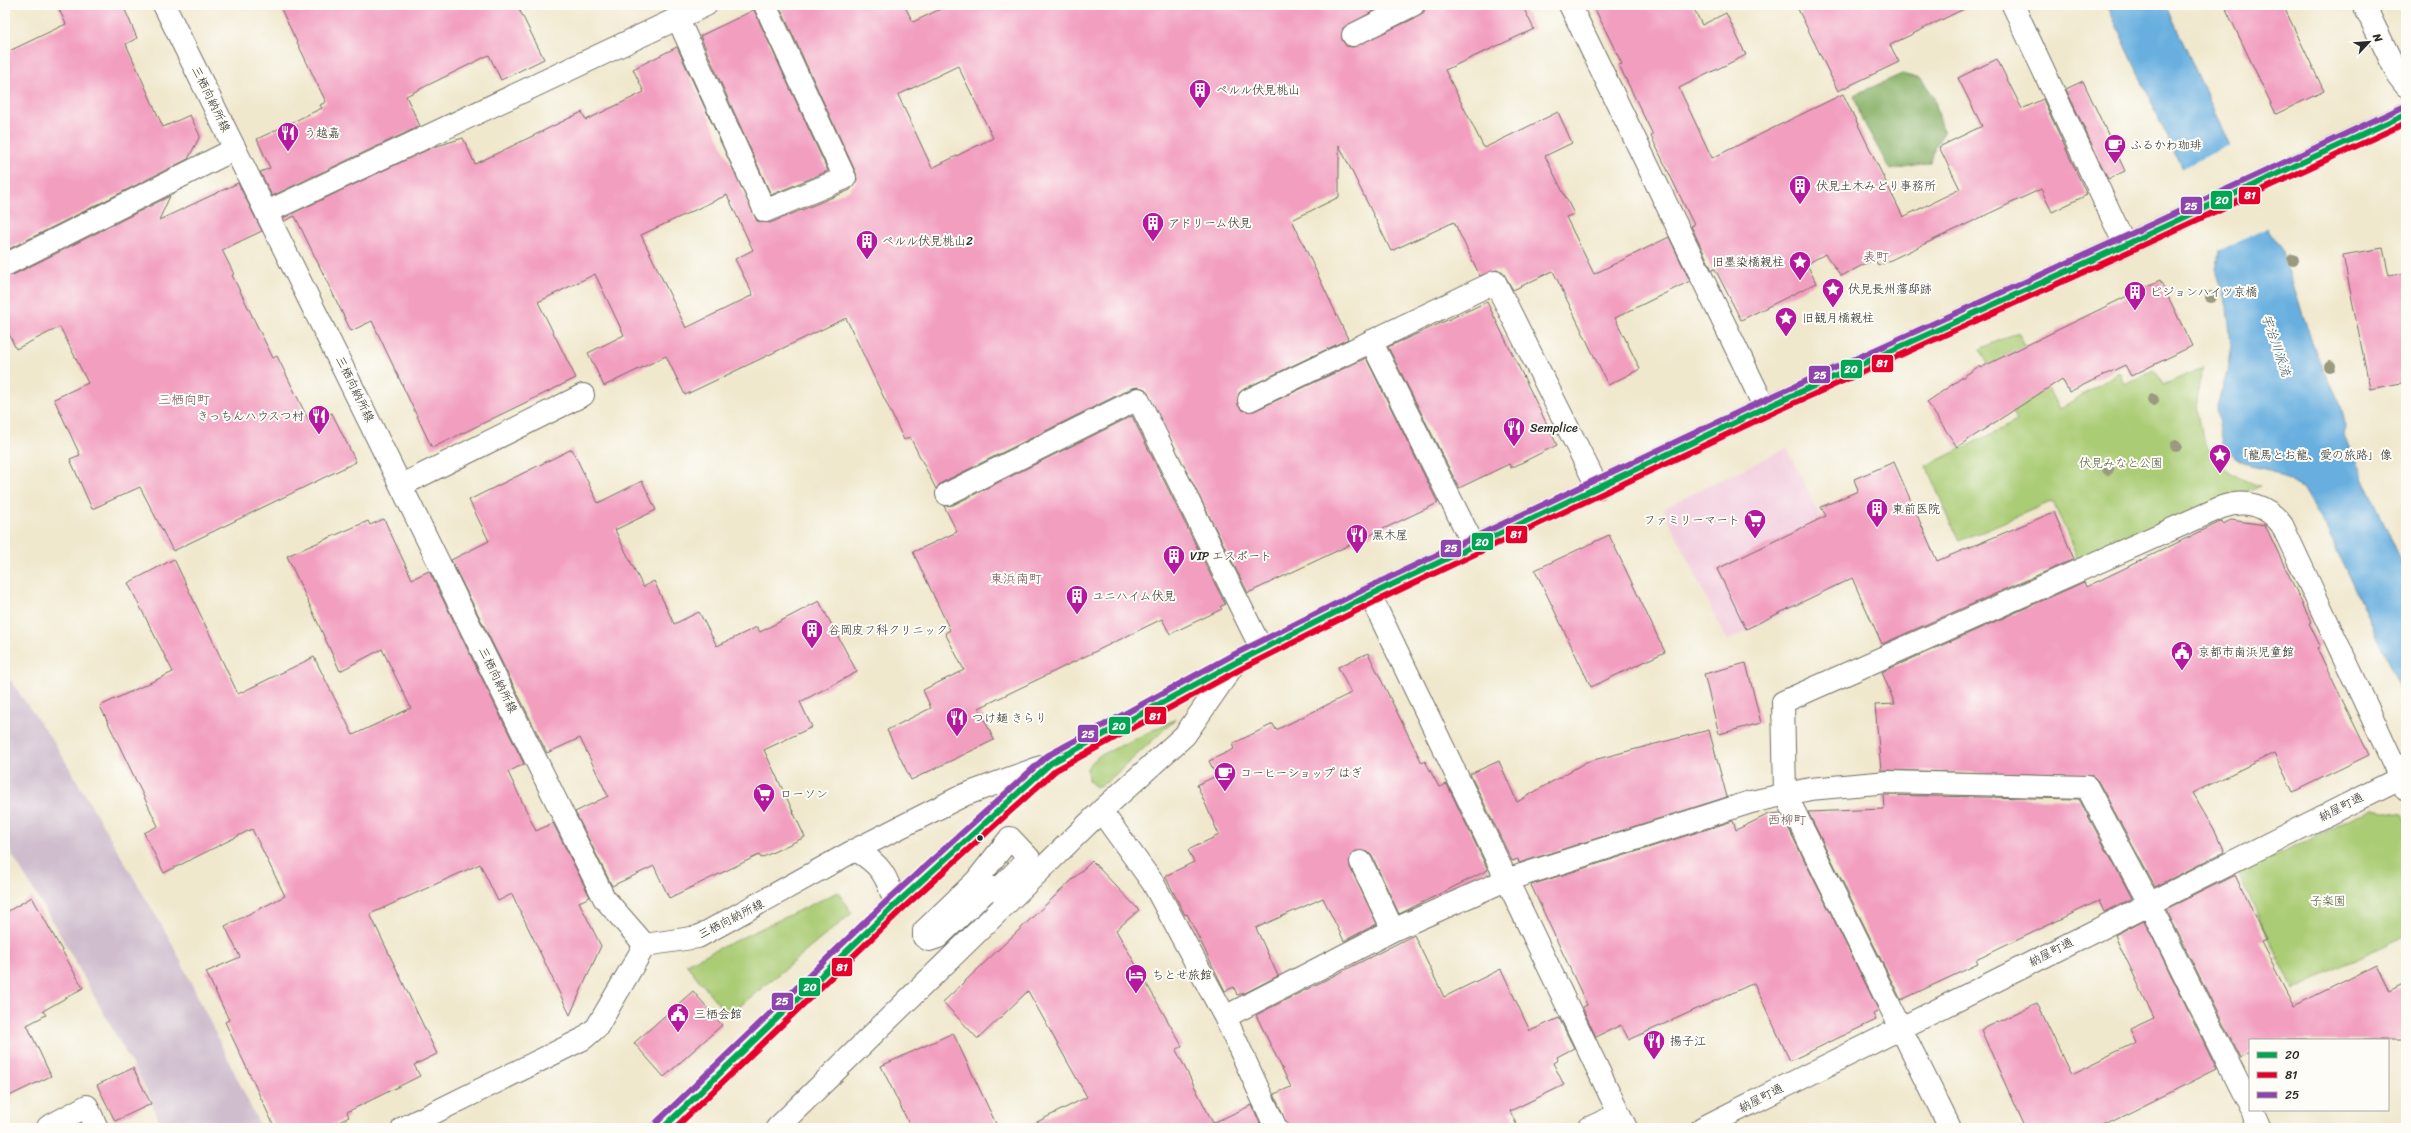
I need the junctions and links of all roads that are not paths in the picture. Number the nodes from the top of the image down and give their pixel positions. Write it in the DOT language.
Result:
graph roads {
  1 [pos="164,5"];
  2 [pos="706,5"];
  3 [pos="765,5"];
  4 [pos="1413,5"];
  5 [pos="1570,5"];
  6 [pos="2013,5"];
  7 [pos="2364,5"];
  8 [pos="678,19"];
  9 [pos="1352,35"];
  10 [pos="2406,86"];
  11 [pos="2406,114"];
  12 [pos="235,148"];
  13 [pos="267,212"];
  14 [pos="2125,245"];
  15 [pos="5,263"];
  16 [pos="1371,341"];
  17 [pos="583,395"];
  18 [pos="1249,400"];
  19 [pos="1765,408"];
  20 [pos="402,485"];
  21 [pos="1598,488"];
  22 [pos="947,494"];
  23 [pos="1474,546"];
  24 [pos="1370,595"];
  25 [pos="1262,650"];
  26 [pos="1235,663"];
  27 [pos="1051,763"];
  28 [pos="2404,781"];
  29 [pos="1785,793"];
  30 [pos="1101,810"];
  31 [pos="855,850"];
  32 [pos="1029,858"];
  33 [pos="1361,862"];
  34 [pos="1506,880"];
  35 [pos="2149,903"];
  36 [pos="895,905"];
  37 [pos="1393,930"];
  38 [pos="645,945"];
  39 [pos="1225,1017"];
  40 [pos="1899,1029"];
  41 [pos="2249,1105"];
  42 [pos="2252,1111"];
  43 [pos="1622,1121"];
  44 [pos="48,1128"];
  45 [pos="97,1128"];
  46 [pos="403,1128"];
  47 [pos="663,1128"];
  48 [pos="777,1128"];
  49 [pos="1276,1128"];
  50 [pos="1589,1128"];
  51 [pos="1702,1128"];
  52 [pos="1950,1128"];
  53 [pos="2260,1128"];
  1 -- 12 [label="street, 三栖向納所線"];
  2 -- 8 [label="street"];
  3 -- 8 [label="street"];
  4 -- 9 [label="street"];
  5 -- 19 [label="street"];
  6 -- 14 [label="street"];
  7 -- 10 [label="street"];
  8 -- 13 [label="street"];
  11 -- 14 [label="street"];
  12 -- 13 [label="street, 三栖向納所線"];
  12 -- 15 [label="street"];
  13 -- 20 [label="street, 三栖向納所線"];
  14 -- 19 [label="street"];
  16 -- 18 [label="street"];
  16 -- 21 [label="street"];
  16 -- 23 [label="street"];
  17 -- 20 [label="street"];
  19 -- 21 [label="street"];
  20 -- 38 [label="street, 三栖向納所線"];
  21 -- 23 [label="street"];
  22 -- 25 [label="street"];
  23 -- 24 [label="street"];
  24 -- 25 [label="street"];
  24 -- 34 [label="street"];
  25 -- 26 [label="street"];
  26 -- 27 [label="street"];
  26 -- 30 [label="street"];
  27 -- 31 [label="street, 三栖向納所線"];
  27 -- 36 [label="street"];
  28 -- 29 [label="street"];
  28 -- 35 [label="street, 納屋町通"];
  29 -- 34 [label="street"];
  29 -- 35 [label="street"];
  29 -- 40 [label="street"];
  30 -- 39 [label="street"];
  30 -- 48 [label="street"];
  31 -- 36 [label="street"];
  31 -- 38 [label="street, 三栖向納所線"];
  32 -- 32 [label="street"];
  33 -- 37 [label="street"];
  34 -- 37 [label="street"];
  34 -- 43 [label="street"];
  35 -- 40 [label="street, 納屋町通"];
  35 -- 41 [label="street"];
  36 -- 47 [label="street"];
  37 -- 39 [label="street"];
  38 -- 46 [label="street"];
  39 -- 49 [label="street"];
  40 -- 51 [label="street, 納屋町通"];
  40 -- 52 [label="street"];
  42 -- 53 [label="street"];
  43 -- 50 [label="street"];
  44 -- 45 [label="street"];
}
